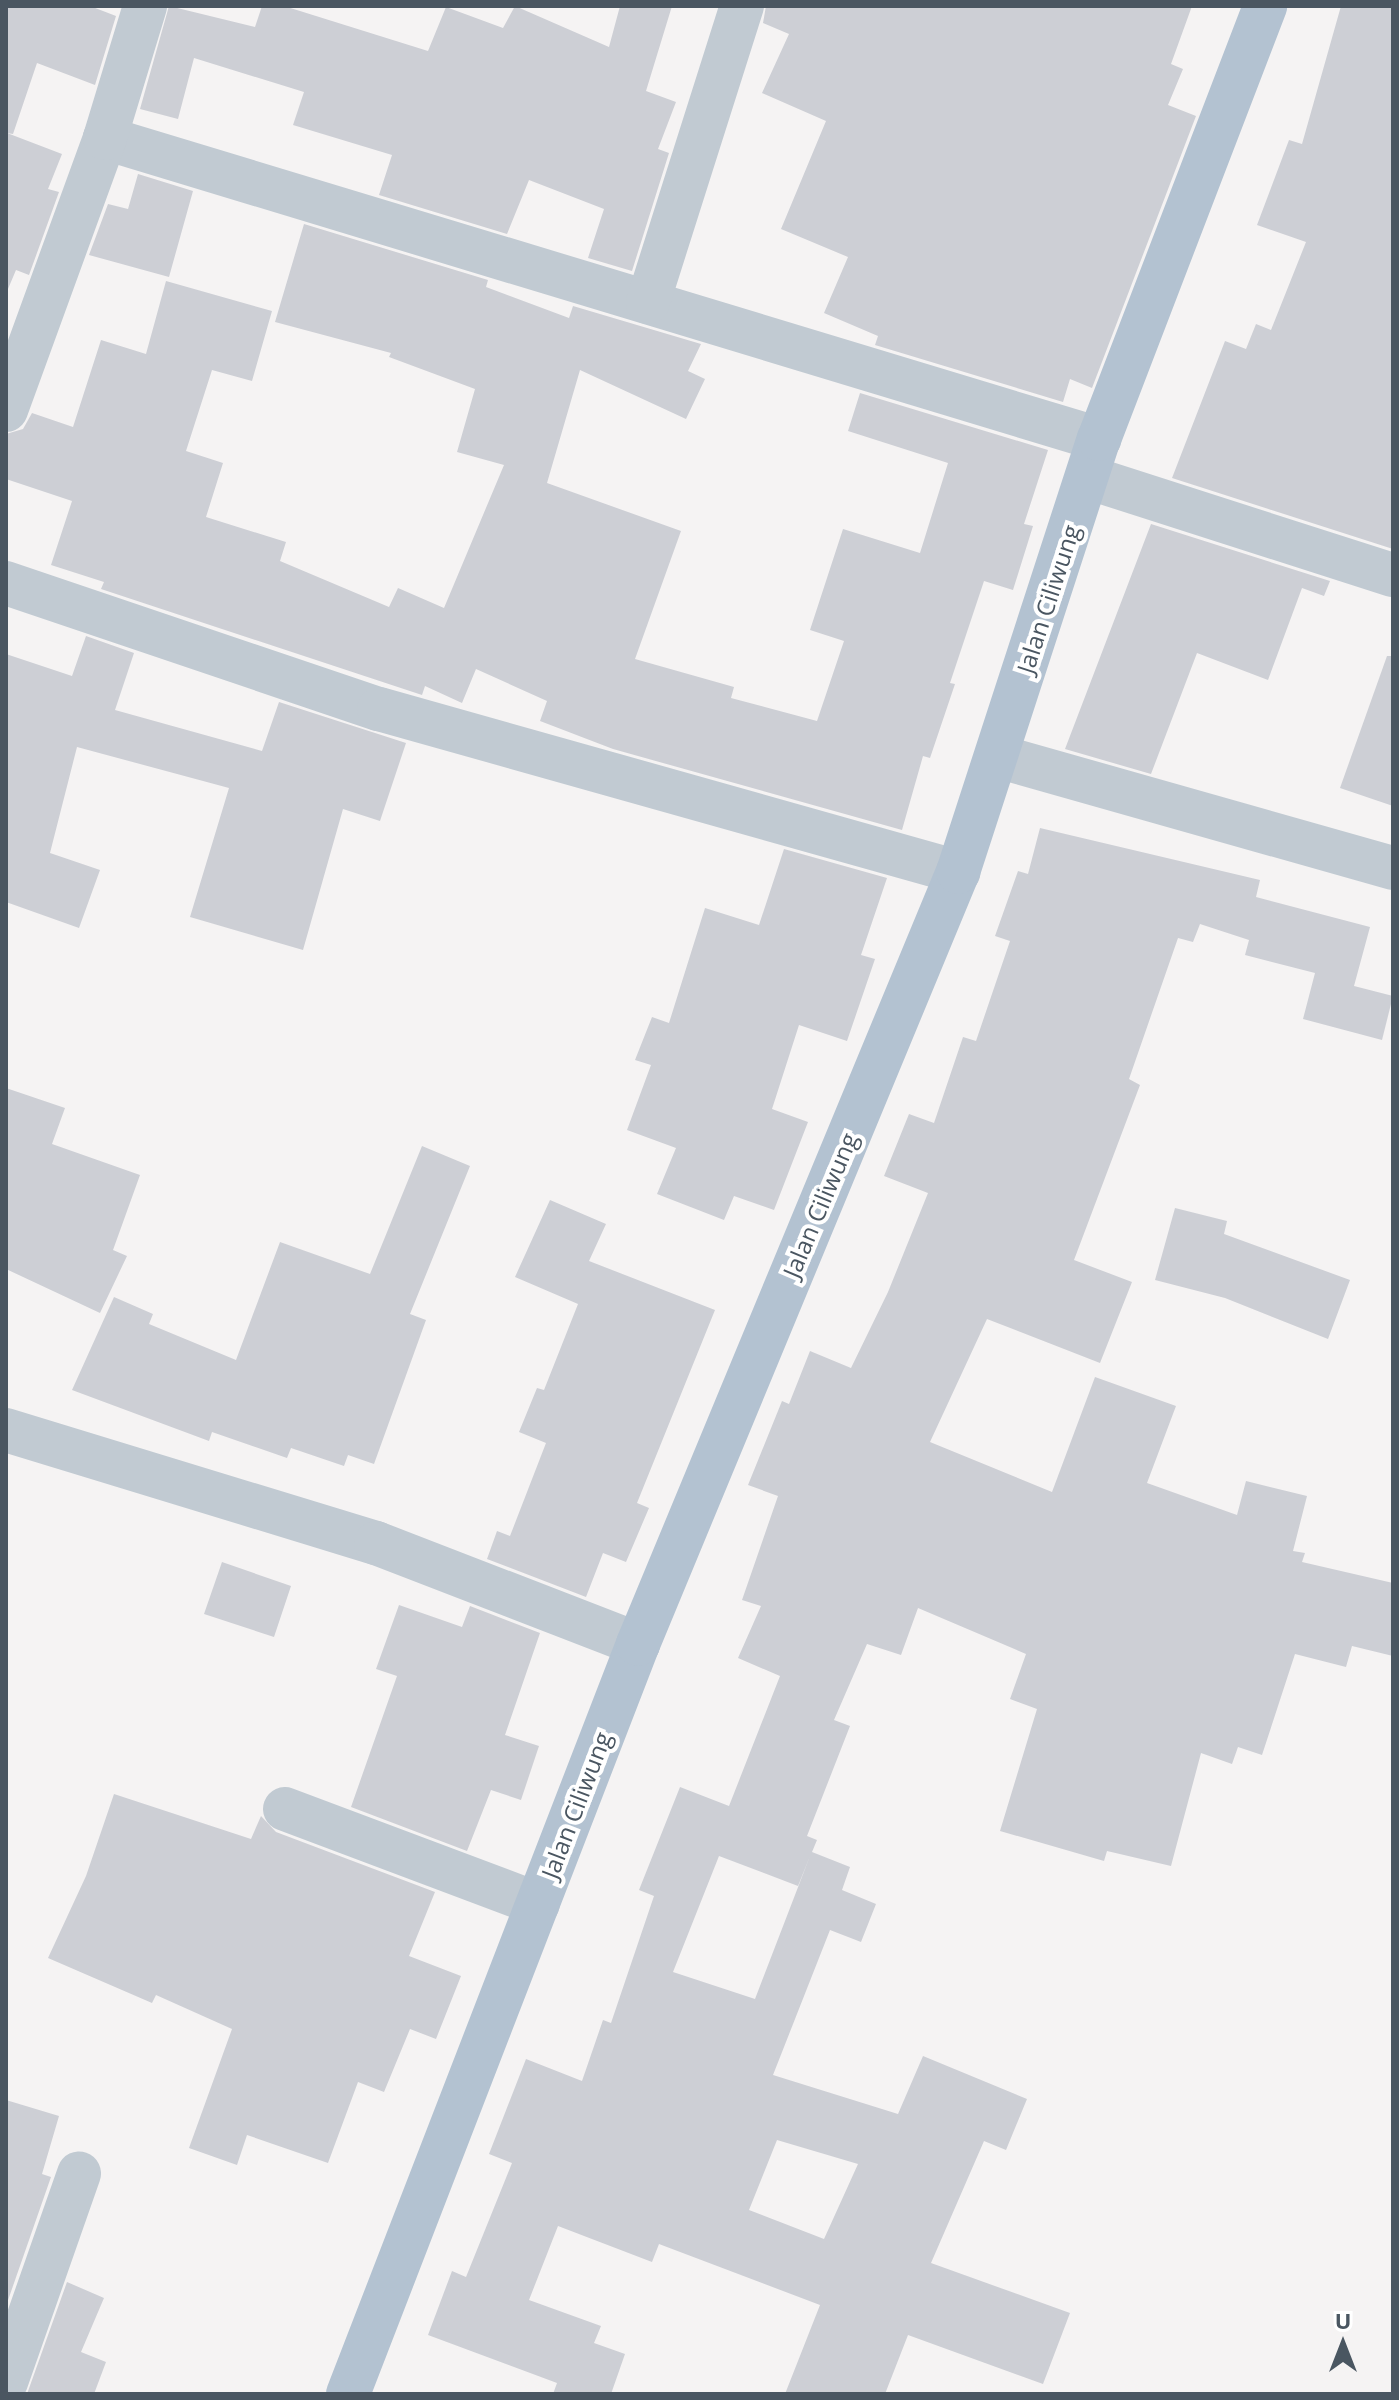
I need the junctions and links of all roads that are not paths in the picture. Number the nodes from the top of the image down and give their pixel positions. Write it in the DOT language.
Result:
graph roads {
  1 [pos="145,6"];
  2 [pos="742,6"];
  3 [pos="1254,9"];
  4 [pos="105,138"];
  5 [pos="648,302"];
  6 [pos="6,410"];
  7 [pos="1093,458"];
  8 [pos="1393,575"];
  9 [pos="6,583"];
  10 [pos="997,756"];
  11 [pos="1393,868"];
  12 [pos="958,872"];
  13 [pos="6,1430"];
  14 [pos="638,1644"];
  15 [pos="285,1809"];
  16 [pos="538,1904"];
  17 [pos="79,2173"];
  18 [pos="6,2382"];
  19 [pos="348,2394"];
  1 -- 4 [label="street"];
  2 -- 5 [label="street"];
  3 -- 7 [label="main road, Jalan Ciliwung"];
  4 -- 5 [label="street"];
  4 -- 6 [label="street"];
  5 -- 7 [label="street"];
  7 -- 8 [label="street"];
  7 -- 10 [label="main road, Jalan Ciliwung"];
  9 -- 12 [label="street"];
  10 -- 11 [label="street"];
  10 -- 12 [label="main road, Jalan Ciliwung"];
  12 -- 14 [label="main road, Jalan Ciliwung"];
  13 -- 14 [label="street"];
  14 -- 16 [label="main road, Jalan Ciliwung"];
  15 -- 16 [label="street"];
  16 -- 19 [label="main road, Jalan Ciliwung"];
  17 -- 18 [label="street"];
}
